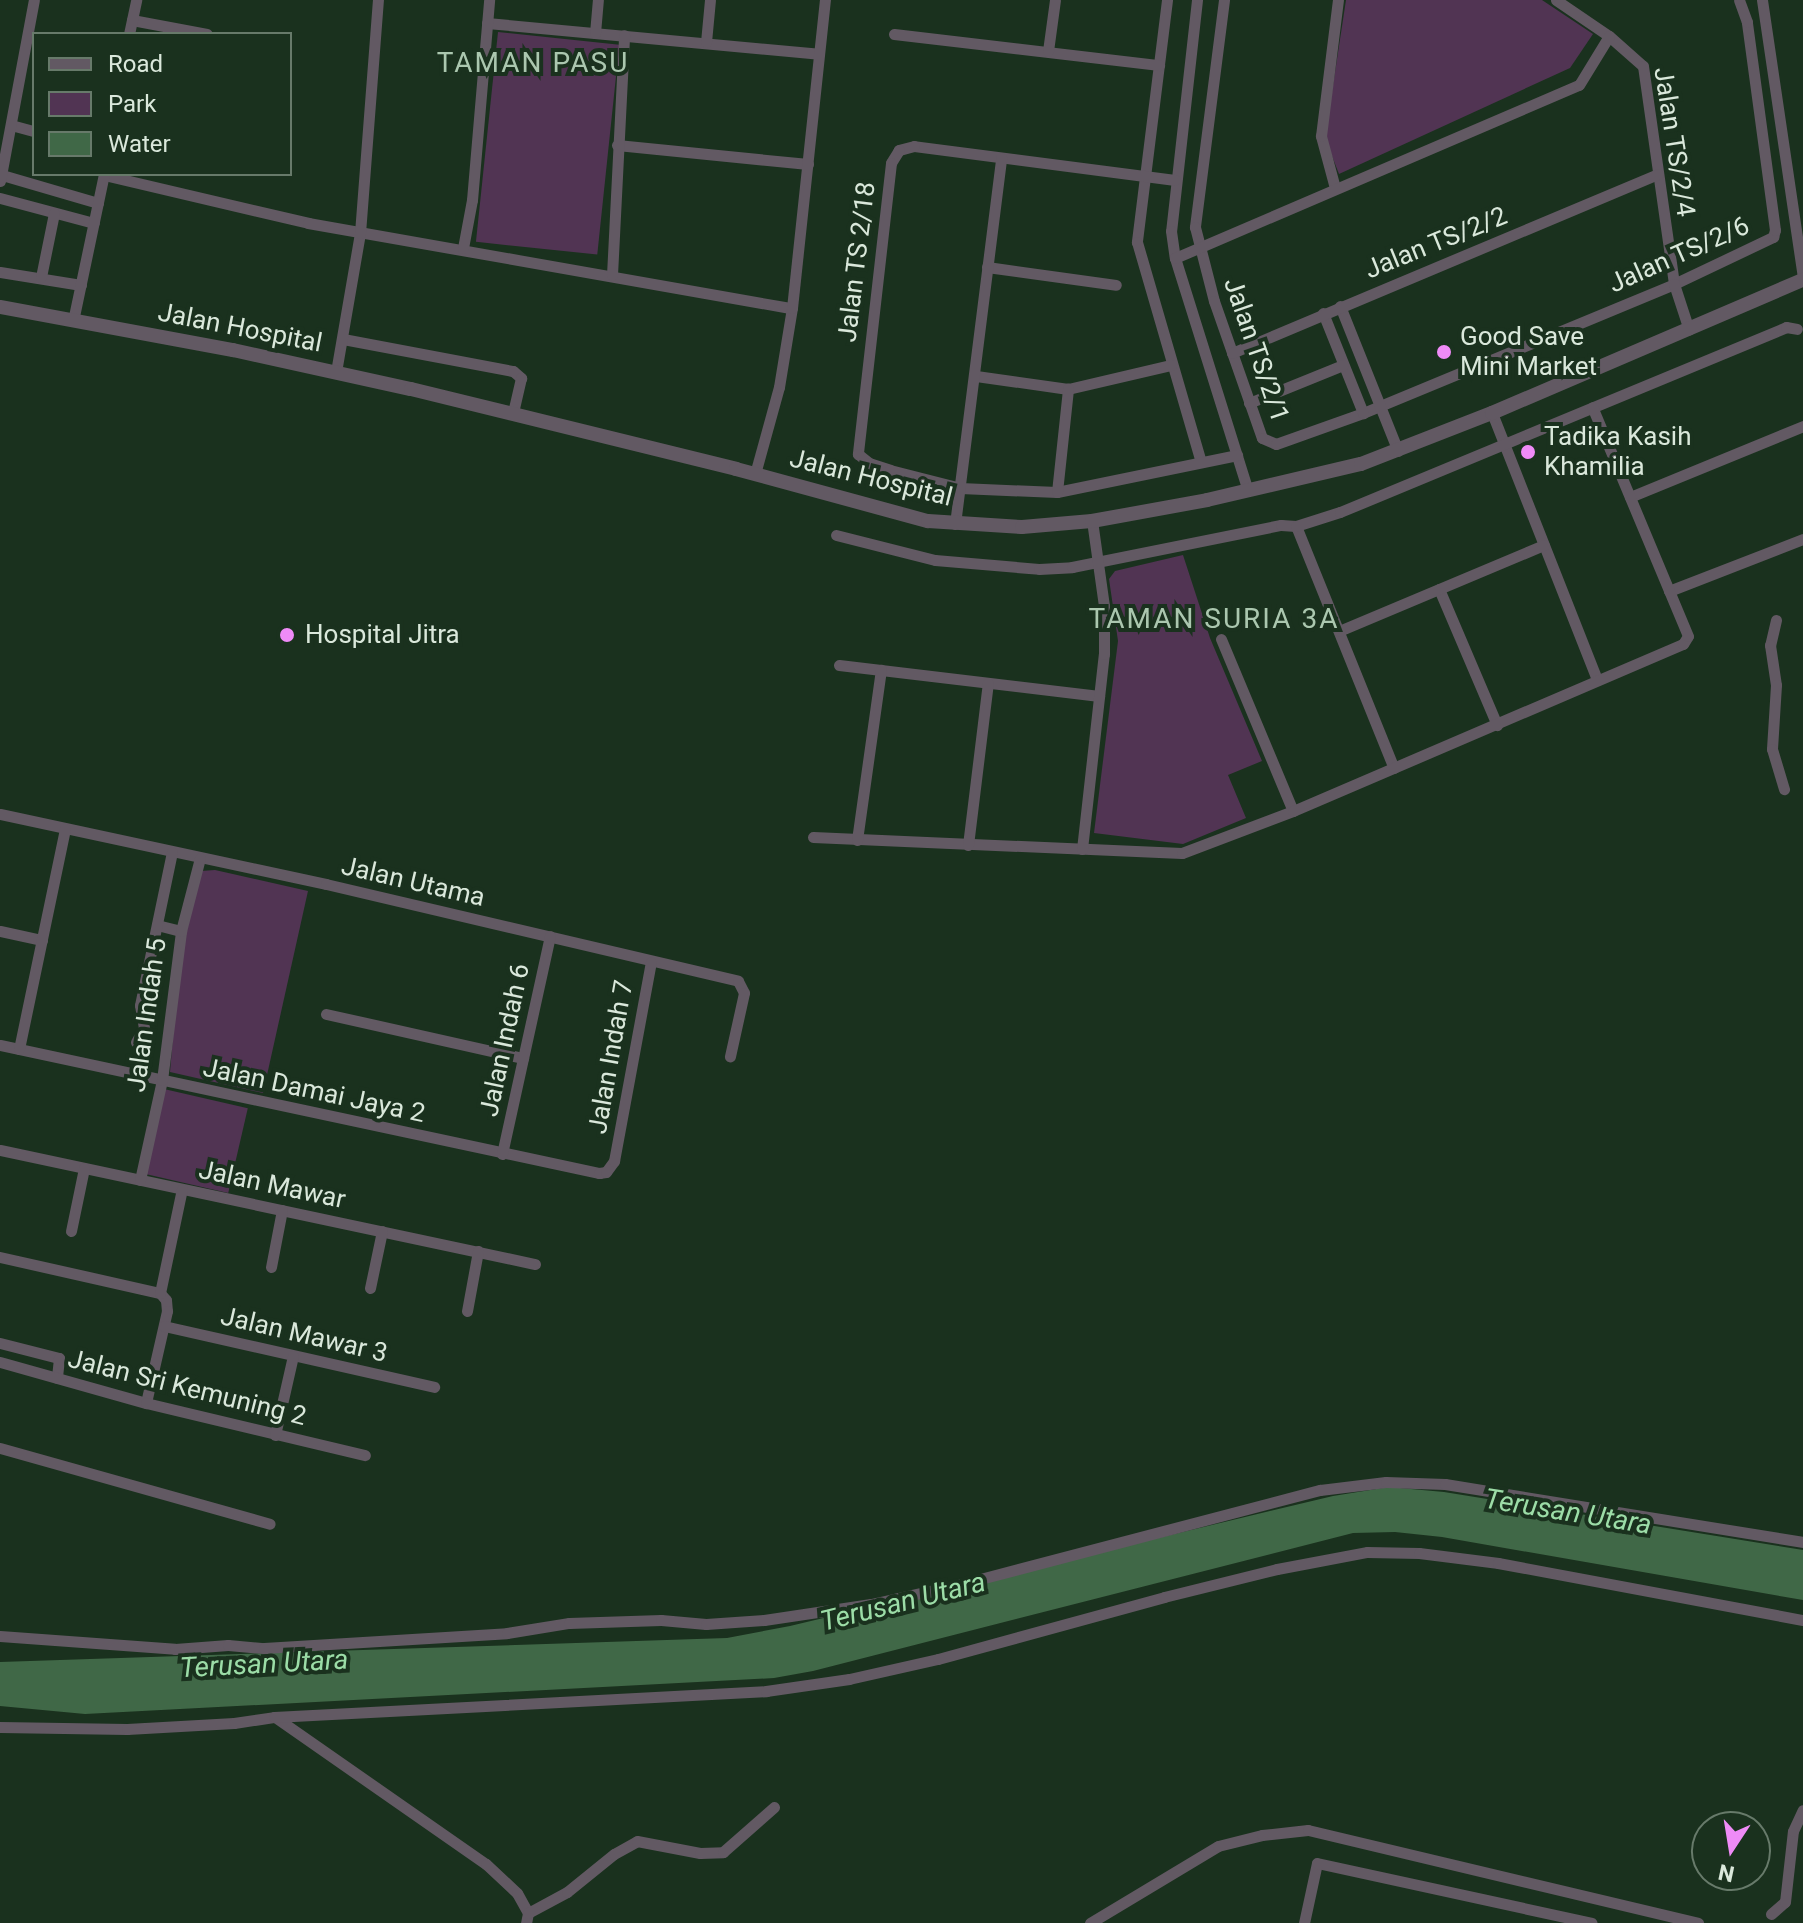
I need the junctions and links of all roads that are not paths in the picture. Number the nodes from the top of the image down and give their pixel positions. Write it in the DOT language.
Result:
graph roads {
  1 [pos="34,0"];
  2 [pos="136,0"];
  3 [pos="378,0"];
  4 [pos="489,0"];
  5 [pos="598,0"];
  6 [pos="710,0"];
  7 [pos="825,0"];
  8 [pos="1055,0"];
  9 [pos="1167,0"];
  10 [pos="1197,0"];
  11 [pos="1224,0"];
  12 [pos="1338,0"];
  13 [pos="1556,0"];
  14 [pos="1739,0"];
  15 [pos="1762,0"];
  16 [pos="132,20"];
  17 [pos="487,23"];
  18 [pos="129,32"];
  19 [pos="196,32"];
  20 [pos="595,33"];
  21 [pos="894,34"];
  22 [pos="624,35"];
  23 [pos="1609,36"];
  24 [pos="706,42"];
  25 [pos="1048,51"];
  26 [pos="819,54"];
  27 [pos="1159,65"];
  28 [pos="11,125"];
  29 [pos="32,130"];
  30 [pos="617,145"];
  31 [pos="1001,158"];
  32 [pos="808,164"];
  33 [pos="1658,174"];
  34 [pos="1143,175"];
  35 [pos="104,176"];
  36 [pos="113,176"];
  37 [pos="1,178"];
  38 [pos="1175,180"];
  39 [pos="1335,188"];
  40 [pos="0,198"];
  41 [pos="98,203"];
  42 [pos="54,213"];
  43 [pos="94,223"];
  44 [pos="360,233"];
  45 [pos="1199,247"];
  46 [pos="463,248"];
  47 [pos="1175,258"];
  48 [pos="987,267"];
  49 [pos="0,272"];
  50 [pos="612,275"];
  51 [pos="41,277"];
  52 [pos="1803,279"];
  53 [pos="1674,284"];
  54 [pos="81,285"];
  55 [pos="1116,285"];
  56 [pos="1340,306"];
  57 [pos="0,307"];
  58 [pos="792,308"];
  59 [pos="1323,313"];
  60 [pos="73,321"];
  61 [pos="1797,329"];
  62 [pos="1689,330"];
  63 [pos="343,339"];
  64 [pos="1232,353"];
  65 [pos="1171,365"];
  66 [pos="1343,365"];
  67 [pos="336,372"];
  68 [pos="976,376"];
  69 [pos="1068,389"];
  70 [pos="1249,403"];
  71 [pos="1380,406"];
  72 [pos="1592,407"];
  73 [pos="513,412"];
  74 [pos="1363,413"];
  75 [pos="1492,413"];
  76 [pos="1803,426"];
  77 [pos="1503,442"];
  78 [pos="1398,451"];
  79 [pos="1237,455"];
  80 [pos="1201,462"];
  81 [pos="755,474"];
  82 [pos="960,488"];
  83 [pos="1248,491"];
  84 [pos="1057,492"];
  85 [pos="1630,497"];
  86 [pos="1092,521"];
  87 [pos="955,524"];
  88 [pos="1296,526"];
  89 [pos="836,535"];
  90 [pos="1803,539"];
  91 [pos="1544,545"];
  92 [pos="1098,562"];
  93 [pos="1439,589"];
  94 [pos="1669,591"];
  95 [pos="1776,620"];
  96 [pos="1339,631"];
  97 [pos="1221,639"];
  98 [pos="839,665"];
  99 [pos="881,670"];
  100 [pos="1597,680"];
  101 [pos="988,683"];
  102 [pos="1099,696"];
  103 [pos="1497,725"];
  104 [pos="1394,768"];
  105 [pos="1784,789"];
  106 [pos="1293,811"];
  107 [pos="0,814"];
  108 [pos="65,829"];
  109 [pos="813,837"];
  110 [pos="857,840"];
  111 [pos="968,845"];
  112 [pos="1082,849"];
  113 [pos="172,852"];
  114 [pos="200,858"];
  115 [pos="157,925"];
  116 [pos="0,931"];
  117 [pos="181,931"];
  118 [pos="550,936"];
  119 [pos="42,940"];
  120 [pos="651,962"];
  121 [pos="326,1014"];
  122 [pos="136,1042"];
  123 [pos="0,1045"];
  124 [pos="19,1049"];
  125 [pos="730,1056"];
  126 [pos="523,1058"];
  127 [pos="162,1080"];
  128 [pos="0,1150"];
  129 [pos="502,1154"];
  130 [pos="614,1161"];
  131 [pos="84,1168"];
  132 [pos="140,1180"];
  133 [pos="182,1189"];
  134 [pos="282,1210"];
  135 [pos="71,1231"];
  136 [pos="382,1231"];
  137 [pos="478,1251"];
  138 [pos="0,1257"];
  139 [pos="535,1264"];
  140 [pos="271,1267"];
  141 [pos="370,1288"];
  142 [pos="160,1293"];
  143 [pos="467,1311"];
  144 [pos="164,1326"];
  145 [pos="0,1343"];
  146 [pos="293,1356"];
  147 [pos="0,1362"];
  148 [pos="57,1378"];
  149 [pos="434,1387"];
  150 [pos="146,1403"];
  151 [pos="275,1435"];
  152 [pos="0,1448"];
  153 [pos="365,1455"];
  154 [pos="270,1524"];
  155 [pos="1803,1542"];
  156 [pos="1803,1620"];
  157 [pos="0,1636"];
  158 [pos="274,1717"];
  159 [pos="0,1727"];
  160 [pos="774,1807"];
  161 [pos="1803,1810"];
  162 [pos="1771,1914"];
  163 [pos="527,1918"];
  164 [pos="1090,1923"];
  165 [pos="1304,1923"];
  166 [pos="1592,1923"];
  167 [pos="1698,1923"];
  1 -- 28 [label="street"];
  2 -- 16 [label="street"];
  3 -- 44 [label="street"];
  4 -- 17 [label="street"];
  5 -- 20 [label="street"];
  6 -- 24 [label="street"];
  7 -- 26 [label="street"];
  8 -- 25 [label="street"];
  9 -- 27 [label="street"];
  10 -- 38 [label="street"];
  11 -- 45 [label="street"];
  12 -- 39 [label="street"];
  13 -- 23 [label="street, Jalan TS/2/4"];
  14 -- 53 [label="street, Jalan TS/2/6"];
  15 -- 52 [label="street"];
  16 -- 18 [label="street"];
  16 -- 19 [label="street"];
  17 -- 20 [label="street"];
  17 -- 46 [label="street"];
  20 -- 22 [label="street"];
  21 -- 25 [label="street"];
  22 -- 24 [label="street"];
  22 -- 30 [label="street"];
  23 -- 33 [label="street, Jalan TS/2/4"];
  23 -- 39 [label="street"];
  24 -- 26 [label="street"];
  25 -- 27 [label="street"];
  26 -- 32 [label="street"];
  27 -- 34 [label="street"];
  28 -- 29 [label="street"];
  28 -- 37 [label="street"];
  30 -- 32 [label="street"];
  30 -- 50 [label="street"];
  31 -- 34 [label="street, Jalan TS 2/18"];
  31 -- 48 [label="street"];
  31 -- 82 [label="street, Jalan TS 2/18"];
  32 -- 58 [label="street"];
  33 -- 53 [label="street, Jalan TS/2/4"];
  33 -- 56 [label="street, Jalan TS/2/2"];
  34 -- 38 [label="street, Jalan TS 2/18"];
  34 -- 65 [label="street"];
  35 -- 41 [label="street"];
  36 -- 44 [label="street"];
  37 -- 41 [label="street"];
  38 -- 47 [label="street"];
  39 -- 45 [label="street"];
  40 -- 42 [label="street"];
  41 -- 43 [label="street"];
  42 -- 43 [label="street"];
  42 -- 51 [label="street"];
  43 -- 54 [label="street"];
  44 -- 46 [label="street"];
  44 -- 63 [label="street"];
  45 -- 47 [label="street"];
  45 -- 64 [label="street, Jalan TS/2/1"];
  46 -- 50 [label="street"];
  47 -- 79 [label="street"];
  48 -- 55 [label="street"];
  48 -- 68 [label="street"];
  49 -- 51 [label="street"];
  50 -- 58 [label="street"];
  51 -- 54 [label="street"];
  52 -- 62 [label="street, Jalan Hospital"];
  53 -- 62 [label="street, Jalan TS/2/4"];
  53 -- 71 [label="street, Jalan TS/2/6"];
  54 -- 60 [label="street"];
  56 -- 59 [label="street, Jalan TS/2/2"];
  56 -- 71 [label="street"];
  57 -- 60 [label="street, Jalan Hospital"];
  58 -- 81 [label="street"];
  59 -- 64 [label="street, Jalan TS/2/2"];
  59 -- 66 [label="street"];
  60 -- 67 [label="street, Jalan Hospital"];
  61 -- 72 [label="street"];
  62 -- 75 [label="street, Jalan Hospital"];
  63 -- 67 [label="street"];
  63 -- 73 [label="street"];
  64 -- 70 [label="street, Jalan TS/2/1"];
  65 -- 69 [label="street"];
  65 -- 80 [label="street"];
  66 -- 70 [label="street"];
  66 -- 74 [label="street"];
  67 -- 73 [label="street, Jalan Hospital"];
  68 -- 69 [label="street"];
  68 -- 82 [label="street"];
  69 -- 84 [label="street"];
  70 -- 74 [label="street, Jalan TS/2/1"];
  71 -- 74 [label="street, Jalan TS/2/1"];
  71 -- 78 [label="street"];
  72 -- 77 [label="street"];
  72 -- 85 [label="street"];
  73 -- 81 [label="street, Jalan Hospital"];
  75 -- 77 [label="street"];
  75 -- 78 [label="street, Jalan Hospital"];
  76 -- 85 [label="street"];
  77 -- 88 [label="street"];
  77 -- 91 [label="street"];
  78 -- 83 [label="street, Jalan Hospital"];
  79 -- 80 [label="street, Jalan TS 2/18"];
  79 -- 83 [label="street"];
  80 -- 84 [label="street, Jalan TS 2/18"];
  81 -- 87 [label="street, Jalan Hospital"];
  82 -- 84 [label="street, Jalan TS 2/18"];
  82 -- 87 [label="street"];
  83 -- 86 [label="street, Jalan Hospital"];
  85 -- 94 [label="street"];
  86 -- 87 [label="street, Jalan Hospital"];
  86 -- 92 [label="street"];
  88 -- 92 [label="street"];
  88 -- 96 [label="street"];
  89 -- 92 [label="street"];
  90 -- 94 [label="street"];
  91 -- 93 [label="street"];
  91 -- 100 [label="street"];
  92 -- 102 [label="street"];
  93 -- 96 [label="street"];
  93 -- 103 [label="street"];
  94 -- 100 [label="street"];
  95 -- 105 [label="street"];
  96 -- 104 [label="street"];
  97 -- 106 [label="street"];
  98 -- 99 [label="street"];
  99 -- 101 [label="street"];
  99 -- 110 [label="street"];
  100 -- 103 [label="street"];
  101 -- 102 [label="street"];
  101 -- 111 [label="street"];
  102 -- 112 [label="street"];
  103 -- 104 [label="street"];
  104 -- 106 [label="street"];
  106 -- 112 [label="street"];
  107 -- 108 [label="street, Jalan Utama"];
  108 -- 113 [label="street, Jalan Utama"];
  108 -- 119 [label="street"];
  109 -- 110 [label="street"];
  110 -- 111 [label="street"];
  111 -- 112 [label="street"];
  113 -- 114 [label="street, Jalan Utama"];
  113 -- 115 [label="street"];
  114 -- 117 [label="street, Jalan Indah 5"];
  114 -- 118 [label="street, Jalan Utama"];
  115 -- 117 [label="street"];
  115 -- 122 [label="street"];
  116 -- 119 [label="street"];
  117 -- 127 [label="street, Jalan Indah 5"];
  118 -- 120 [label="street, Jalan Utama"];
  118 -- 126 [label="street, Jalan Indah 6"];
  119 -- 124 [label="street"];
  120 -- 125 [label="street, Jalan Utama"];
  120 -- 130 [label="street, Jalan Indah 7"];
  121 -- 126 [label="street"];
  123 -- 124 [label="street, Jalan Damai Jaya 2"];
  124 -- 127 [label="street, Jalan Damai Jaya 2"];
  126 -- 129 [label="street, Jalan Indah 6"];
  127 -- 129 [label="street, Jalan Damai Jaya 2"];
  127 -- 132 [label="street, Jalan Indah 5"];
  128 -- 131 [label="street, Jalan Mawar"];
  129 -- 130 [label="street, Jalan Damai Jaya 2"];
  131 -- 132 [label="street, Jalan Mawar"];
  131 -- 135 [label="street"];
  132 -- 133 [label="street, Jalan Mawar"];
  133 -- 134 [label="street, Jalan Mawar"];
  133 -- 142 [label="street"];
  134 -- 136 [label="street, Jalan Mawar"];
  134 -- 140 [label="street"];
  136 -- 137 [label="street, Jalan Mawar"];
  136 -- 141 [label="street"];
  137 -- 139 [label="street, Jalan Mawar"];
  137 -- 143 [label="street"];
  138 -- 142 [label="street"];
  142 -- 144 [label="street"];
  144 -- 146 [label="street, Jalan Mawar 3"];
  144 -- 150 [label="street"];
  145 -- 148 [label="street"];
  146 -- 149 [label="street, Jalan Mawar 3"];
  146 -- 151 [label="street"];
  147 -- 148 [label="street, Jalan Sri Kemuning 2"];
  148 -- 150 [label="street, Jalan Sri Kemuning 2"];
  150 -- 151 [label="street, Jalan Sri Kemuning 2"];
  151 -- 153 [label="street, Jalan Sri Kemuning 2"];
  152 -- 154 [label="street"];
  155 -- 157 [label="street"];
  156 -- 158 [label="street"];
  158 -- 159 [label="street"];
  158 -- 163 [label="street"];
  160 -- 163 [label="street"];
  161 -- 162 [label="street"];
  164 -- 167 [label="street"];
  165 -- 166 [label="street"];
}
